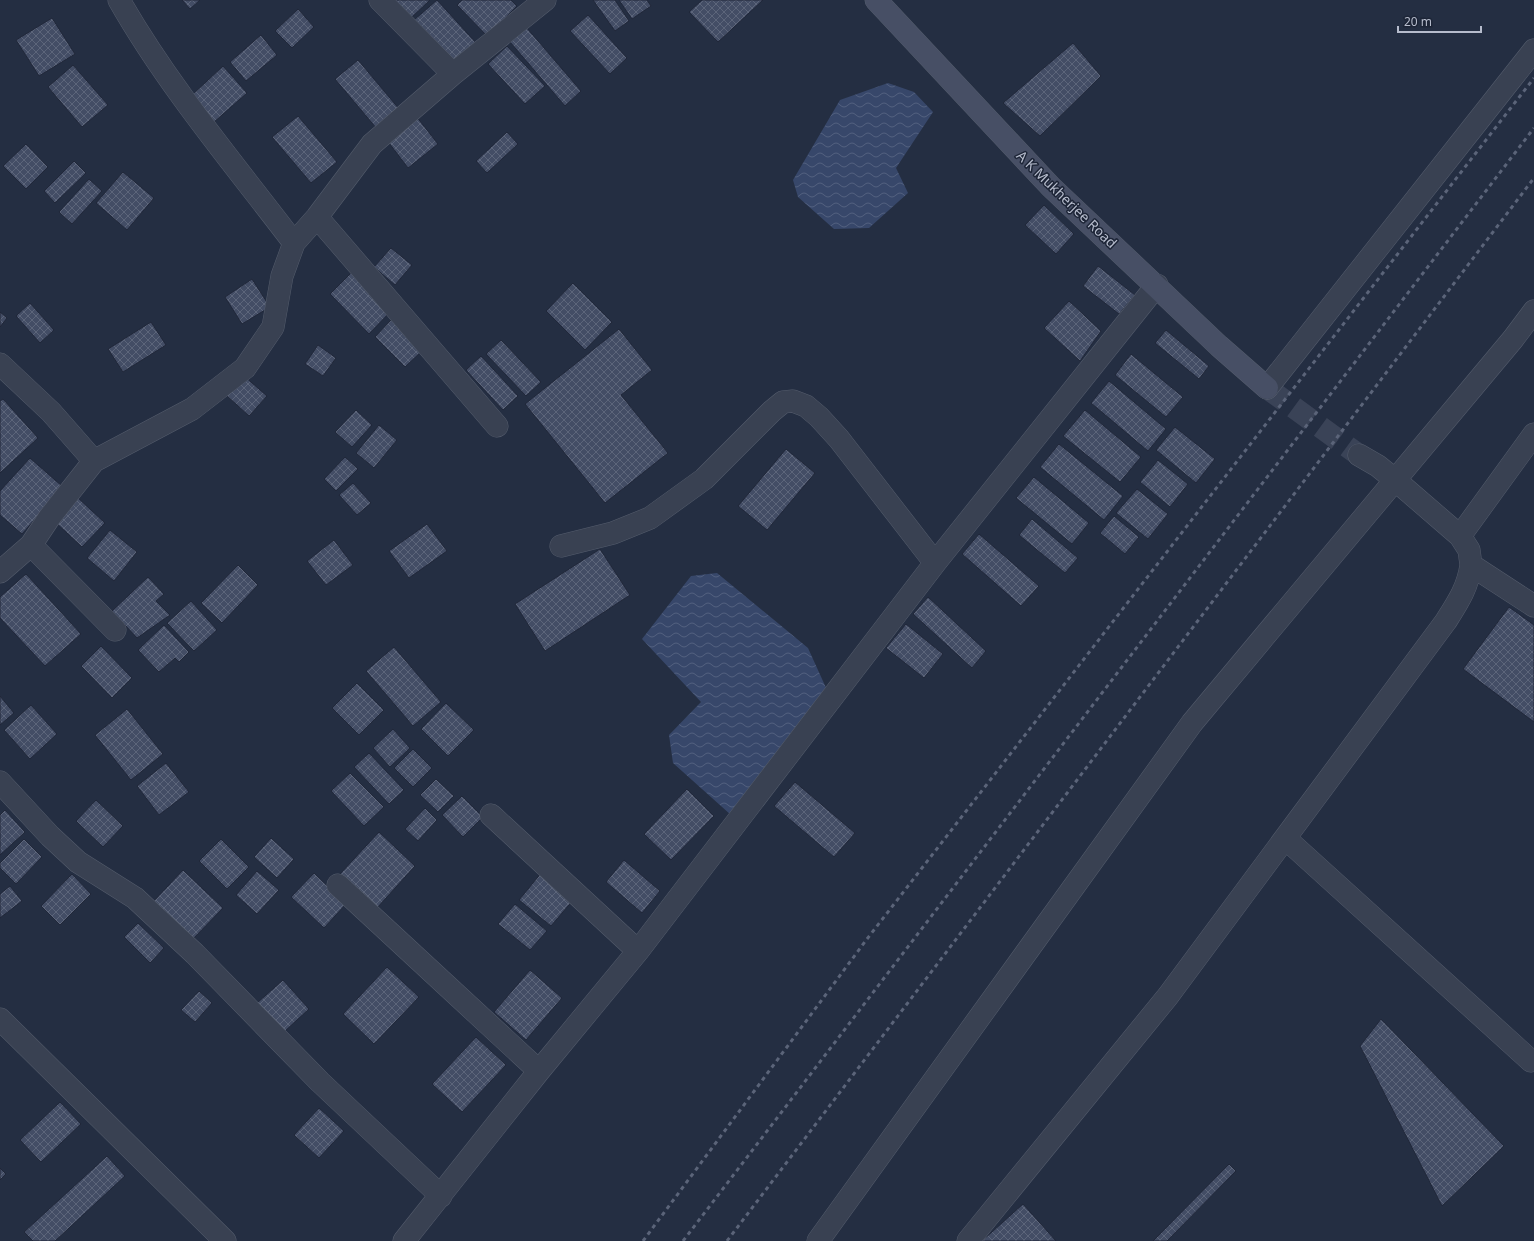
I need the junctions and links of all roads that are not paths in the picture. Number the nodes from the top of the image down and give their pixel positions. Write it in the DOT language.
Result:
graph roads {
  1 [pos="119,0"];
  2 [pos="380,0"];
  3 [pos="545,0"];
  4 [pos="876,0"];
  5 [pos="1534,50"];
  6 [pos="453,74"];
  7 [pos="317,217"];
  8 [pos="294,243"];
  9 [pos="1156,285"];
  10 [pos="1534,311"];
  11 [pos="0,364"];
  12 [pos="497,426"];
  13 [pos="1534,434"];
  14 [pos="1359,455"];
  15 [pos="94,461"];
  16 [pos="1394,479"];
  17 [pos="1460,536"];
  18 [pos="31,545"];
  19 [pos="561,546"];
  20 [pos="935,563"];
  21 [pos="1472,565"];
  22 [pos="0,572"];
  23 [pos="1534,606"];
  24 [pos="115,630"];
  25 [pos="0,782"];
  26 [pos="491,815"];
  27 [pos="1286,838"];
  28 [pos="338,885"];
  29 [pos="638,951"];
  30 [pos="0,1020"];
  31 [pos="1531,1061"];
  32 [pos="539,1072"];
  33 [pos="441,1196"];
  34 [pos="225,1241"];
  35 [pos="404,1241"];
  36 [pos="818,1241"];
  37 [pos="968,1241"];
  1 -- 8 [label="street"];
  2 -- 6 [label="street"];
  3 -- 6 [label="street"];
  4 -- 9 [label="street, A K Mukherjee Road"];
  5 -- 9 [label="street, A K Mukherjee Road"];
  6 -- 7 [label="street"];
  7 -- 8 [label="street"];
  7 -- 12 [label="street"];
  8 -- 15 [label="street"];
  9 -- 20 [label="street"];
  10 -- 16 [label="street"];
  11 -- 15 [label="street"];
  13 -- 17 [label="street"];
  14 -- 16 [label="street"];
  15 -- 18 [label="street"];
  16 -- 17 [label="street"];
  16 -- 36 [label="street"];
  17 -- 21 [label="street"];
  18 -- 22 [label="street"];
  18 -- 24 [label="street"];
  19 -- 20 [label="street"];
  20 -- 29 [label="street"];
  21 -- 23 [label="street"];
  21 -- 27 [label="street"];
  25 -- 33 [label="street"];
  26 -- 29 [label="street"];
  27 -- 31 [label="street"];
  27 -- 37 [label="street"];
  28 -- 32 [label="street"];
  29 -- 32 [label="street"];
  30 -- 34 [label="street"];
  32 -- 33 [label="street"];
  33 -- 35 [label="street"];
}
